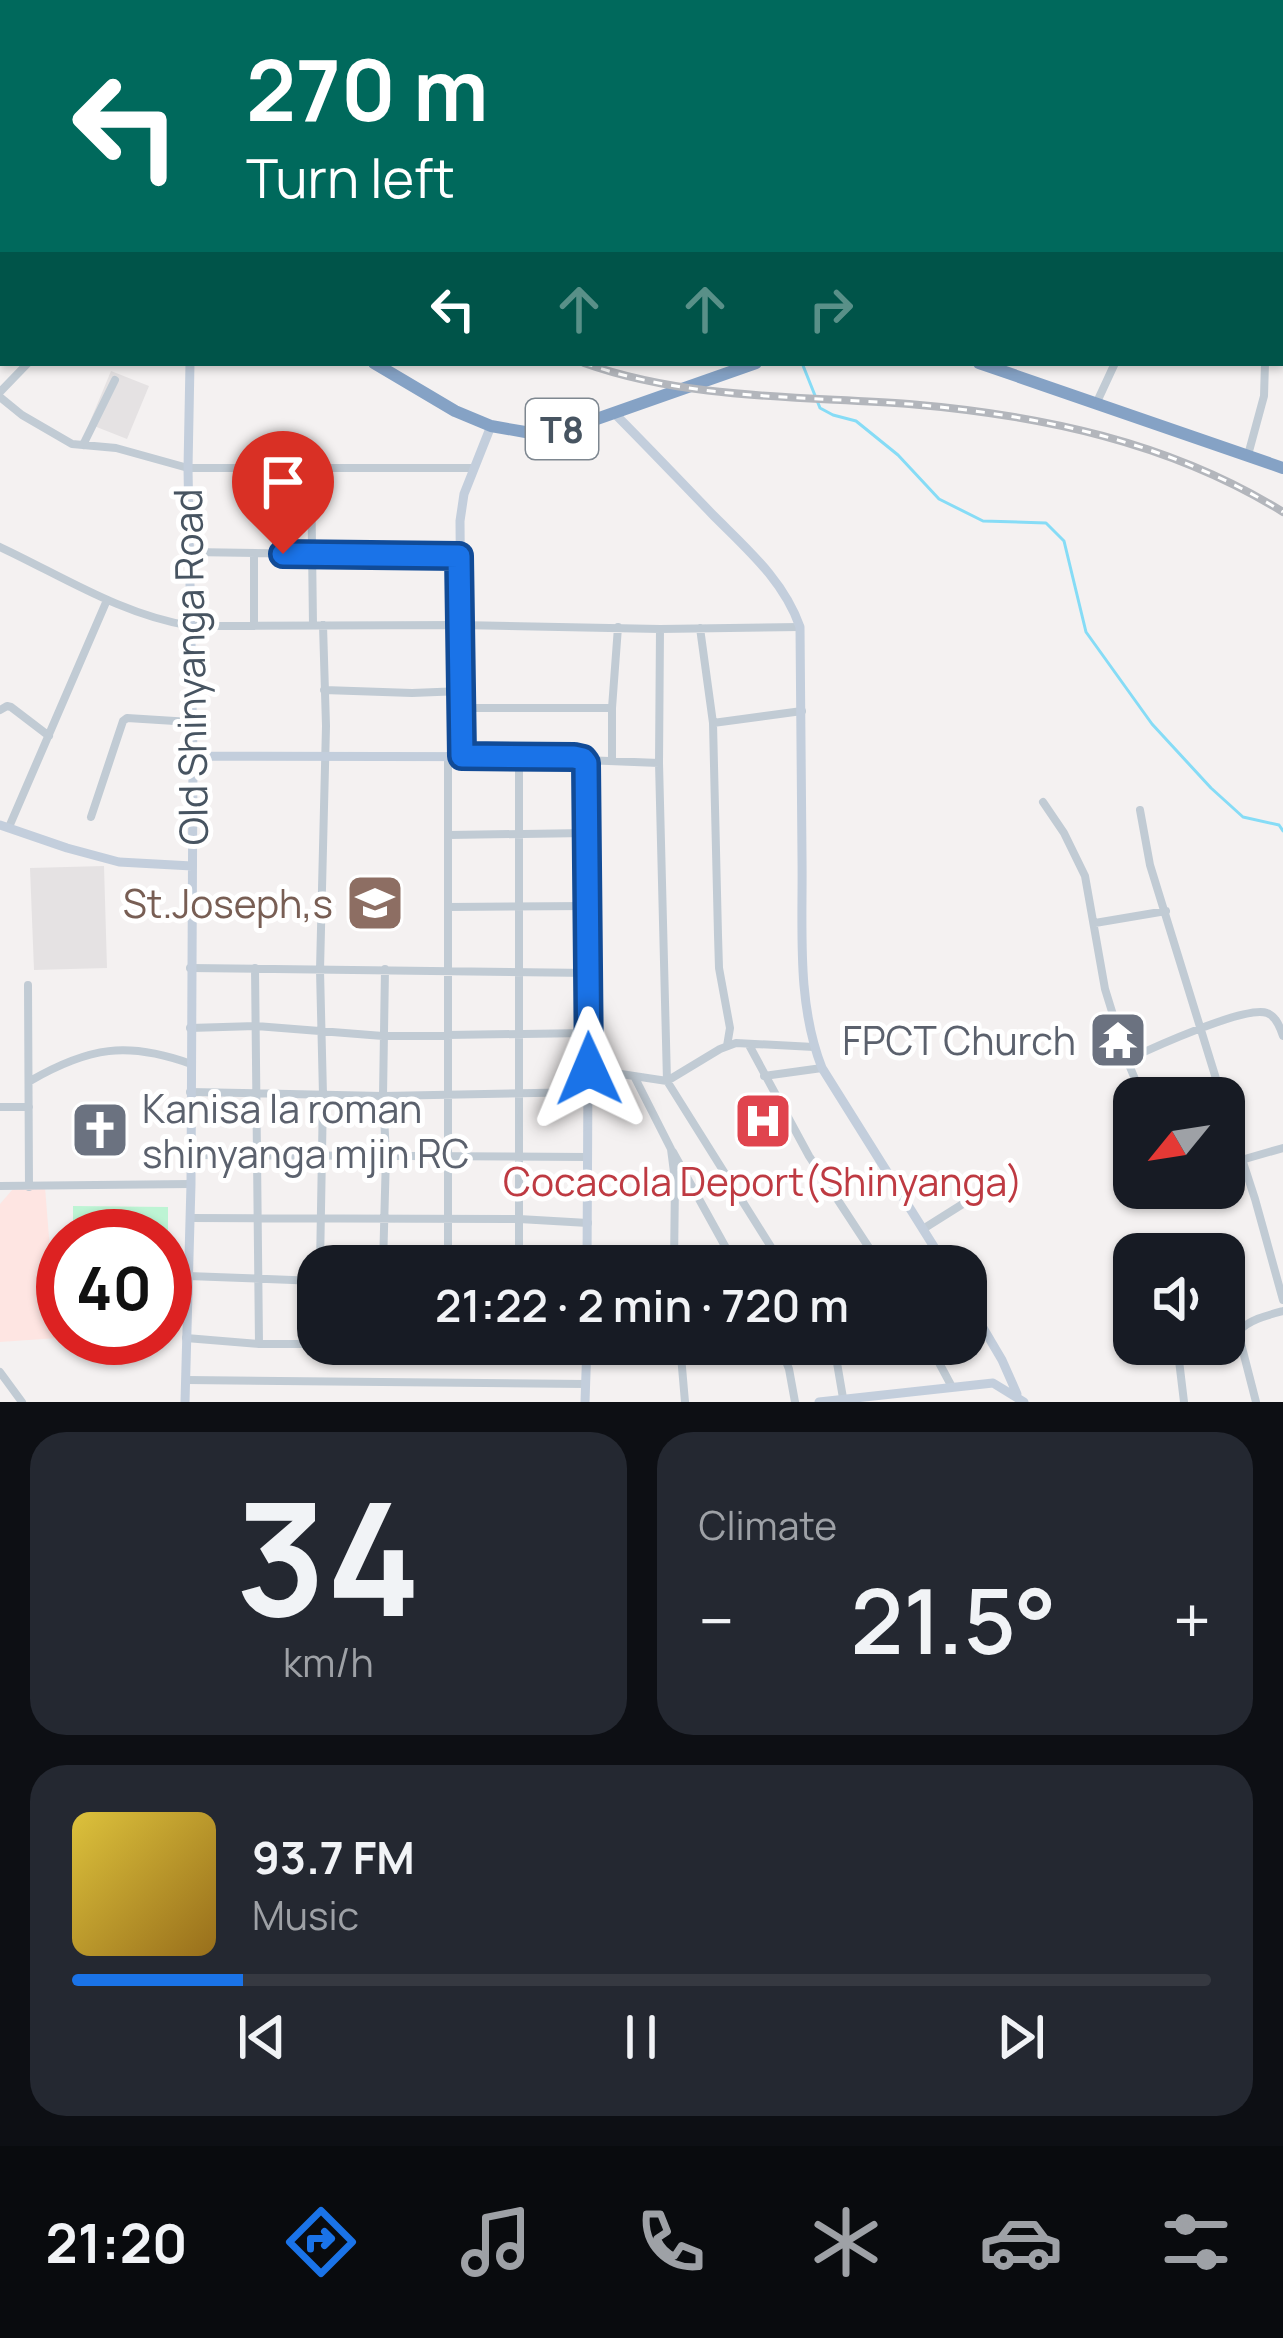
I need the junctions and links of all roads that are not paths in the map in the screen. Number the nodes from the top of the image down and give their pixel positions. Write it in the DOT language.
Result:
graph roads {
  1 [pos="25,366"];
  2 [pos="190,366"];
  3 [pos="379,366"];
  4 [pos="747,366"];
  5 [pos="988,366"];
  6 [pos="1114,366"];
  7 [pos="1265,366"];
  8 [pos="116,380"];
  9 [pos="1,389"];
  10 [pos="1096,404"];
  11 [pos="614,413"];
  12 [pos="491,426"];
  13 [pos="83,445"];
  14 [pos="1248,456"];
  15 [pos="311,467"];
  16 [pos="188,468"];
  17 [pos="473,468"];
  18 [pos="1283,469"];
  19 [pos="0,547"];
  20 [pos="191,552"];
  21 [pos="254,554"];
  22 [pos="312,555"];
  23 [pos="459,556"];
  24 [pos="107,600"];
  25 [pos="318,625"];
  26 [pos="460,625"];
  27 [pos="191,626"];
  28 [pos="254,626"];
  29 [pos="618,627"];
  30 [pos="700,628"];
  31 [pos="800,628"];
  32 [pos="661,629"];
  33 [pos="324,690"];
  34 [pos="462,692"];
  35 [pos="462,708"];
  36 [pos="612,709"];
  37 [pos="0,710"];
  38 [pos="802,711"];
  39 [pos="190,722"];
  40 [pos="713,723"];
  41 [pos="49,736"];
  42 [pos="193,756"];
  43 [pos="448,756"];
  44 [pos="462,756"];
  45 [pos="519,757"];
  46 [pos="326,758"];
  47 [pos="584,760"];
  48 [pos="612,760"];
  49 [pos="659,763"];
  50 [pos="1043,802"];
  51 [pos="1140,810"];
  52 [pos="91,817"];
  53 [pos="4,826"];
  54 [pos="586,833"];
  55 [pos="518,835"];
  56 [pos="449,836"];
  57 [pos="192,866"];
  58 [pos="588,906"];
  59 [pos="448,907"];
  60 [pos="518,907"];
  61 [pos="1166,910"];
  62 [pos="1095,922"];
  63 [pos="190,968"];
  64 [pos="255,968"];
  65 [pos="385,969"];
  66 [pos="320,970"];
  67 [pos="448,970"];
  68 [pos="520,970"];
  69 [pos="590,974"];
  70 [pos="28,985"];
  71 [pos="256,1026"];
  72 [pos="190,1028"];
  73 [pos="321,1030"];
  74 [pos="1200,1030"];
  75 [pos="520,1031"];
  76 [pos="586,1033"];
  77 [pos="450,1034"];
  78 [pos="383,1036"];
  79 [pos="1283,1036"];
  80 [pos="749,1045"];
  81 [pos="727,1046"];
  82 [pos="814,1047"];
  83 [pos="1127,1060"];
  84 [pos="191,1064"];
  85 [pos="822,1068"];
  86 [pos="589,1069"];
  87 [pos="764,1076"];
  88 [pos="635,1077"];
  89 [pos="1134,1077"];
  90 [pos="1215,1077"];
  91 [pos="667,1081"];
  92 [pos="28,1082"];
  93 [pos="190,1092"];
  94 [pos="588,1092"];
  95 [pos="520,1093"];
  96 [pos="256,1094"];
  97 [pos="323,1095"];
  98 [pos="449,1095"];
  99 [pos="383,1096"];
  100 [pos="0,1107"];
  101 [pos="28,1107"];
  102 [pos="1283,1148"];
  103 [pos="671,1149"];
  104 [pos="189,1155"];
  105 [pos="256,1155"];
  106 [pos="322,1155"];
  107 [pos="386,1155"];
  108 [pos="450,1156"];
  109 [pos="518,1157"];
  110 [pos="587,1157"];
  111 [pos="1245,1159"];
  112 [pos="1245,1171"];
  113 [pos="191,1184"];
  114 [pos="5,1186"];
  115 [pos="29,1187"];
  116 [pos="976,1195"];
  117 [pos="0,1200"];
  118 [pos="190,1209"];
  119 [pos="257,1217"];
  120 [pos="192,1218"];
  121 [pos="321,1218"];
  122 [pos="449,1218"];
  123 [pos="519,1219"];
  124 [pos="384,1220"];
  125 [pos="588,1223"];
  126 [pos="923,1229"];
  127 [pos="320,1245"];
  128 [pos="383,1245"];
  129 [pos="448,1245"];
  130 [pos="519,1245"];
  131 [pos="587,1245"];
  132 [pos="674,1245"];
  133 [pos="724,1245"];
  134 [pos="770,1245"];
  135 [pos="867,1245"];
  136 [pos="933,1245"];
  137 [pos="192,1276"];
  138 [pos="257,1280"];
  139 [pos="297,1281"];
  140 [pos="1283,1300"];
  141 [pos="1283,1311"];
  142 [pos="1245,1326"];
  143 [pos="987,1335"];
  144 [pos="192,1338"];
  145 [pos="259,1344"];
  146 [pos="297,1345"];
  147 [pos="1002,1360"];
  148 [pos="187,1365"];
  149 [pos="585,1365"];
  150 [pos="682,1365"];
  151 [pos="787,1365"];
  152 [pos="837,1365"];
  153 [pos="939,1365"];
  154 [pos="1180,1365"];
  155 [pos="1245,1365"];
  156 [pos="0,1372"];
  157 [pos="187,1380"];
  158 [pos="993,1383"];
  159 [pos="585,1384"];
  160 [pos="952,1388"];
  161 [pos="843,1398"];
  162 [pos="1015,1398"];
  163 [pos="22,1402"];
  164 [pos="185,1402"];
  165 [pos="585,1402"];
  166 [pos="685,1402"];
  167 [pos="795,1402"];
  168 [pos="819,1402"];
  169 [pos="1184,1402"];
  170 [pos="1256,1402"];
  1 -- 9 [label="street"];
  2 -- 16 [label="street, Old Shinyanga Road"];
  3 -- 12 [label="highway, T8"];
  4 -- 11 [label="highway, T8"];
  5 -- 10 [label="highway"];
  6 -- 10 [label="street"];
  7 -- 14 [label="street"];
  8 -- 13 [label="street"];
  9 -- 13 [label="street"];
  10 -- 14 [label="highway"];
  11 -- 12 [label="highway, T8"];
  11 -- 31 [label="street"];
  12 -- 17 [label="street"];
  13 -- 16 [label="street"];
  14 -- 18 [label="highway"];
  15 -- 16 [label="street"];
  15 -- 17 [label="street"];
  15 -- 22 [label="street"];
  16 -- 20 [label="street, Old Shinyanga Road"];
  17 -- 23 [label="street"];
  19 -- 24 [label="street"];
  20 -- 21 [label="street"];
  20 -- 27 [label="street, Old Shinyanga Road"];
  21 -- 22 [label="street"];
  21 -- 28 [label="street"];
  22 -- 23 [label="street"];
  22 -- 25 [label="street"];
  23 -- 26 [label="street"];
  24 -- 27 [label="street"];
  24 -- 41 [label="street"];
  25 -- 26 [label="street"];
  25 -- 28 [label="street"];
  25 -- 33 [label="street"];
  26 -- 29 [label="street"];
  26 -- 34 [label="street"];
  27 -- 28 [label="street"];
  27 -- 39 [label="street, Old Shinyanga Road"];
  29 -- 32 [label="street"];
  29 -- 36 [label="street"];
  30 -- 31 [label="street"];
  30 -- 32 [label="street"];
  30 -- 40 [label="street"];
  31 -- 38 [label="street"];
  32 -- 49 [label="street"];
  33 -- 34 [label="street"];
  33 -- 46 [label="street"];
  34 -- 35 [label="street"];
  35 -- 36 [label="street"];
  35 -- 44 [label="street"];
  36 -- 48 [label="street"];
  37 -- 41 [label="street"];
  38 -- 40 [label="street"];
  38 -- 82 [label="street"];
  39 -- 42 [label="street, Old Shinyanga Road"];
  39 -- 52 [label="street"];
  40 -- 81 [label="street"];
  41 -- 53 [label="street"];
  42 -- 46 [label="street"];
  42 -- 57 [label="street, Old Shinyanga Road"];
  43 -- 44 [label="street"];
  43 -- 46 [label="street"];
  43 -- 56 [label="street"];
  44 -- 45 [label="street"];
  45 -- 47 [label="street"];
  45 -- 55 [label="street"];
  46 -- 66 [label="street"];
  47 -- 48 [label="street"];
  47 -- 54 [label="street"];
  48 -- 49 [label="street"];
  49 -- 91 [label="street"];
  50 -- 62 [label="street"];
  51 -- 61 [label="street"];
  53 -- 57 [label="street"];
  54 -- 55 [label="street"];
  54 -- 58 [label="street"];
  55 -- 56 [label="street"];
  55 -- 60 [label="street"];
  56 -- 59 [label="street"];
  57 -- 63 [label="street, Old Shinyanga Road"];
  58 -- 60 [label="street"];
  58 -- 69 [label="street"];
  59 -- 60 [label="street"];
  59 -- 67 [label="street"];
  60 -- 68 [label="street"];
  61 -- 62 [label="street"];
  61 -- 74 [label="street"];
  62 -- 83 [label="street"];
  63 -- 64 [label="street"];
  63 -- 72 [label="street, Old Shinyanga Road"];
  64 -- 66 [label="street"];
  64 -- 71 [label="street"];
  65 -- 66 [label="street"];
  65 -- 67 [label="street"];
  65 -- 78 [label="street"];
  66 -- 73 [label="street"];
  67 -- 68 [label="street"];
  67 -- 77 [label="street"];
  68 -- 69 [label="street"];
  68 -- 75 [label="street"];
  69 -- 76 [label="street"];
  70 -- 92 [label="street"];
  71 -- 72 [label="street"];
  71 -- 73 [label="street"];
  71 -- 96 [label="street"];
  72 -- 84 [label="street, Old Shinyanga Road"];
  73 -- 78 [label="street"];
  73 -- 97 [label="street"];
  74 -- 79 [label="street"];
  74 -- 83 [label="street"];
  74 -- 90 [label="street"];
  75 -- 76 [label="street"];
  75 -- 77 [label="street"];
  75 -- 95 [label="street"];
  76 -- 86 [label="street"];
  77 -- 78 [label="street"];
  77 -- 98 [label="street"];
  78 -- 99 [label="street"];
  80 -- 81 [label="street"];
  80 -- 82 [label="street"];
  80 -- 87 [label="street"];
  81 -- 91 [label="street"];
  82 -- 85 [label="street"];
  83 -- 89 [label="street"];
  84 -- 92 [label="street"];
  84 -- 93 [label="street, Old Shinyanga Road"];
  85 -- 87 [label="street"];
  85 -- 126 [label="street"];
  86 -- 88 [label="street"];
  86 -- 94 [label="street"];
  87 -- 135 [label="street"];
  88 -- 91 [label="street"];
  88 -- 103 [label="street"];
  91 -- 134 [label="street"];
  92 -- 101 [label="street"];
  93 -- 96 [label="street"];
  93 -- 104 [label="street, Old Shinyanga Road"];
  94 -- 95 [label="street"];
  94 -- 110 [label="street"];
  95 -- 98 [label="street"];
  95 -- 109 [label="street"];
  96 -- 97 [label="street"];
  96 -- 105 [label="street"];
  97 -- 99 [label="street"];
  97 -- 106 [label="street"];
  98 -- 99 [label="street"];
  98 -- 108 [label="street"];
  99 -- 107 [label="street"];
  100 -- 101 [label="street"];
  101 -- 115 [label="street"];
  102 -- 111 [label="street"];
  103 -- 132 [label="street"];
  103 -- 133 [label="street"];
  104 -- 105 [label="street"];
  104 -- 113 [label="street, Old Shinyanga Road"];
  105 -- 106 [label="street"];
  105 -- 119 [label="street"];
  106 -- 107 [label="street"];
  106 -- 121 [label="street"];
  107 -- 108 [label="street"];
  107 -- 124 [label="street"];
  108 -- 109 [label="street"];
  108 -- 122 [label="street"];
  109 -- 110 [label="street"];
  109 -- 123 [label="street"];
  110 -- 125 [label="street"];
  112 -- 140 [label="street"];
  113 -- 115 [label="street"];
  113 -- 118 [label="street, Old Shinyanga Road"];
  114 -- 115 [label="street"];
  114 -- 117 [label="street"];
  116 -- 126 [label="street"];
  119 -- 120 [label="street"];
  119 -- 121 [label="street"];
  119 -- 138 [label="street"];
  121 -- 124 [label="street"];
  121 -- 127 [label="street"];
  122 -- 123 [label="street"];
  122 -- 124 [label="street"];
  122 -- 129 [label="street"];
  123 -- 125 [label="street"];
  123 -- 130 [label="street"];
  124 -- 128 [label="street"];
  125 -- 131 [label="street"];
  126 -- 136 [label="street"];
  137 -- 138 [label="street"];
  138 -- 139 [label="street"];
  138 -- 145 [label="street"];
  141 -- 142 [label="street"];
  143 -- 147 [label="street"];
  144 -- 145 [label="street"];
  145 -- 146 [label="street"];
  147 -- 158 [label="street"];
  147 -- 162 [label="street"];
  148 -- 157 [label="street, Old Shinyanga Road"];
  149 -- 159 [label="street"];
  150 -- 166 [label="street"];
  151 -- 167 [label="street"];
  152 -- 161 [label="street"];
  153 -- 160 [label="street"];
  154 -- 169 [label="street"];
  155 -- 170 [label="street"];
  156 -- 163 [label="street"];
  157 -- 159 [label="street"];
  157 -- 164 [label="street, Old Shinyanga Road"];
  158 -- 160 [label="street"];
  158 -- 162 [label="street"];
  159 -- 165 [label="street"];
  160 -- 161 [label="street"];
  161 -- 168 [label="street"];
}
